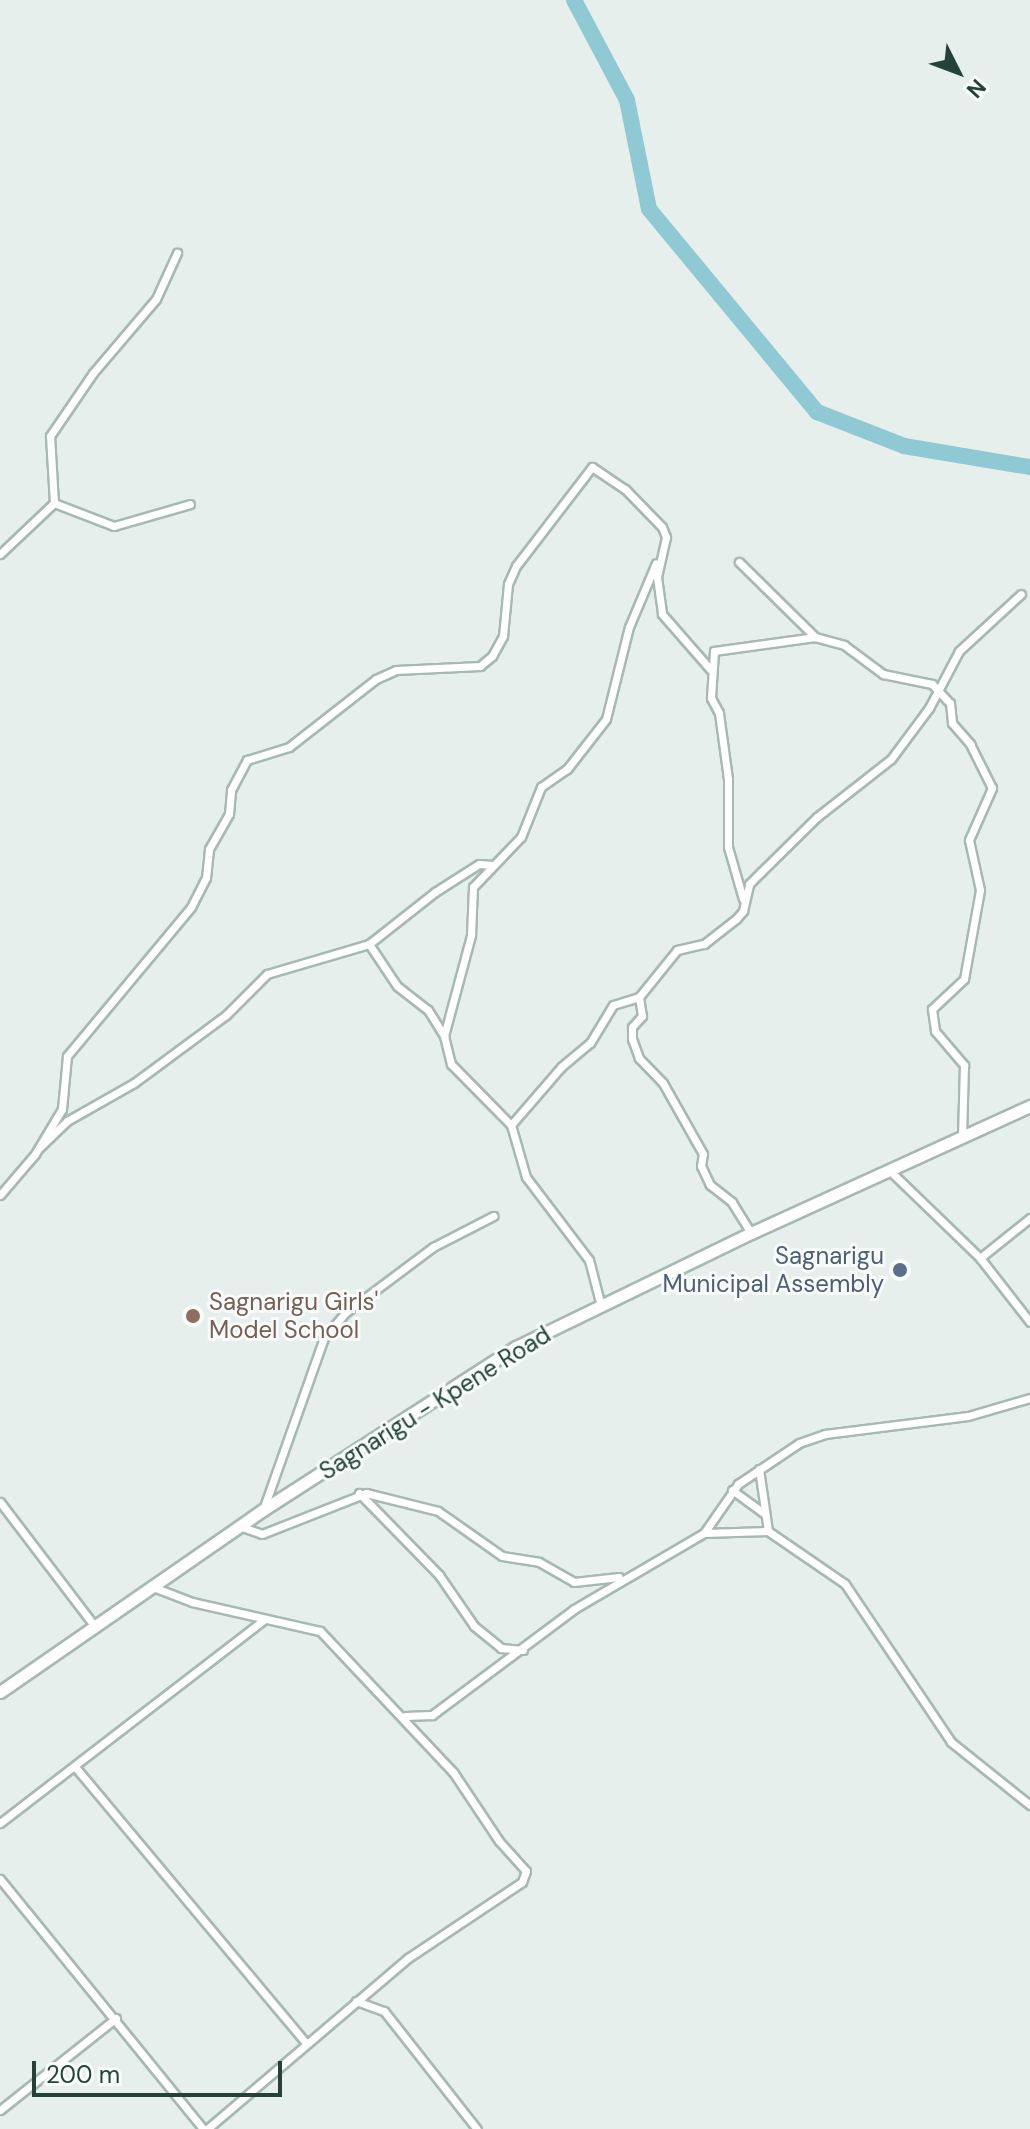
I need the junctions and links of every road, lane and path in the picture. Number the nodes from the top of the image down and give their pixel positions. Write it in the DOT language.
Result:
graph roads {
  1 [pos="177,253"];
  2 [pos="54,503"];
  3 [pos="190,504"];
  4 [pos="0,554"];
  5 [pos="657,560"];
  6 [pos="739,562"];
  7 [pos="1021,594"];
  8 [pos="815,637"];
  9 [pos="710,669"];
  10 [pos="938,690"];
  11 [pos="493,865"];
  12 [pos="743,899"];
  13 [pos="369,944"];
  14 [pos="639,997"];
  15 [pos="444,1036"];
  16 [pos="1030,1106"];
  17 [pos="511,1125"];
  18 [pos="962,1137"];
  19 [pos="37,1149"];
  20 [pos="890,1171"];
  21 [pos="0,1195"];
  22 [pos="493,1216"];
  23 [pos="1030,1218"];
  24 [pos="751,1233"];
  25 [pos="980,1258"];
  26 [pos="601,1306"];
  27 [pos="1030,1322"];
  28 [pos="1030,1398"];
  29 [pos="759,1469"];
  30 [pos="732,1490"];
  31 [pos="359,1493"];
  32 [pos="0,1502"];
  33 [pos="263,1510"];
  34 [pos="765,1514"];
  35 [pos="242,1527"];
  36 [pos="768,1531"];
  37 [pos="704,1533"];
  38 [pos="625,1576"];
  39 [pos="153,1587"];
  40 [pos="264,1620"];
  41 [pos="96,1628"];
  42 [pos="524,1649"];
  43 [pos="1,1689"];
  44 [pos="404,1716"];
  45 [pos="76,1768"];
  46 [pos="1030,1805"];
  47 [pos="0,1823"];
  48 [pos="0,1879"];
  49 [pos="356,2001"];
  50 [pos="116,2018"];
  51 [pos="305,2042"];
  52 [pos="0,2110"];
  53 [pos="205,2129"];
  54 [pos="477,2129"];
  1 -- 2 [label="street"];
  2 -- 3 [label="street"];
  2 -- 4 [label="street"];
  5 -- 9 [label="street"];
  5 -- 11 [label="street"];
  5 -- 19 [label="street"];
  6 -- 8 [label="street"];
  7 -- 10 [label="street"];
  8 -- 9 [label="street"];
  8 -- 10 [label="street"];
  9 -- 12 [label="street"];
  10 -- 12 [label="street"];
  10 -- 18 [label="street"];
  11 -- 13 [label="street"];
  11 -- 15 [label="street"];
  12 -- 14 [label="street"];
  13 -- 15 [label="street"];
  13 -- 19 [label="street"];
  14 -- 17 [label="street"];
  14 -- 24 [label="street"];
  15 -- 17 [label="street"];
  16 -- 18 [label="street, Sagnarigu - Kpene Road"];
  17 -- 26 [label="street"];
  18 -- 20 [label="street, Sagnarigu - Kpene Road"];
  19 -- 21 [label="street"];
  20 -- 24 [label="street, Sagnarigu - Kpene Road"];
  20 -- 25 [label="street"];
  22 -- 33 [label="street"];
  23 -- 25 [label="street"];
  24 -- 26 [label="street, Sagnarigu - Kpene Road"];
  25 -- 27 [label="street"];
  26 -- 33 [label="street, Sagnarigu - Kpene Road"];
  28 -- 29 [label="street"];
  29 -- 30 [label="street"];
  29 -- 34 [label="street"];
  30 -- 34 [label="street"];
  30 -- 37 [label="street"];
  31 -- 35 [label="street"];
  31 -- 38 [label="street"];
  31 -- 42 [label="street"];
  32 -- 41 [label="street"];
  33 -- 35 [label="street, Sagnarigu - Kpene Road"];
  34 -- 36 [label="street"];
  35 -- 39 [label="street, Sagnarigu - Kpene Road"];
  36 -- 37 [label="street"];
  36 -- 46 [label="street"];
  37 -- 38 [label="street"];
  38 -- 42 [label="street"];
  39 -- 40 [label="street"];
  39 -- 41 [label="street, Sagnarigu - Kpene Road"];
  40 -- 44 [label="street"];
  40 -- 45 [label="street"];
  41 -- 43 [label="street, Sagnarigu - Kpene Road"];
  42 -- 44 [label="street"];
  44 -- 49 [label="street"];
  45 -- 47 [label="street"];
  45 -- 51 [label="street"];
  48 -- 50 [label="street"];
  49 -- 51 [label="street"];
  49 -- 54 [label="street"];
  50 -- 52 [label="street"];
  50 -- 53 [label="street"];
  51 -- 53 [label="street"];
}
